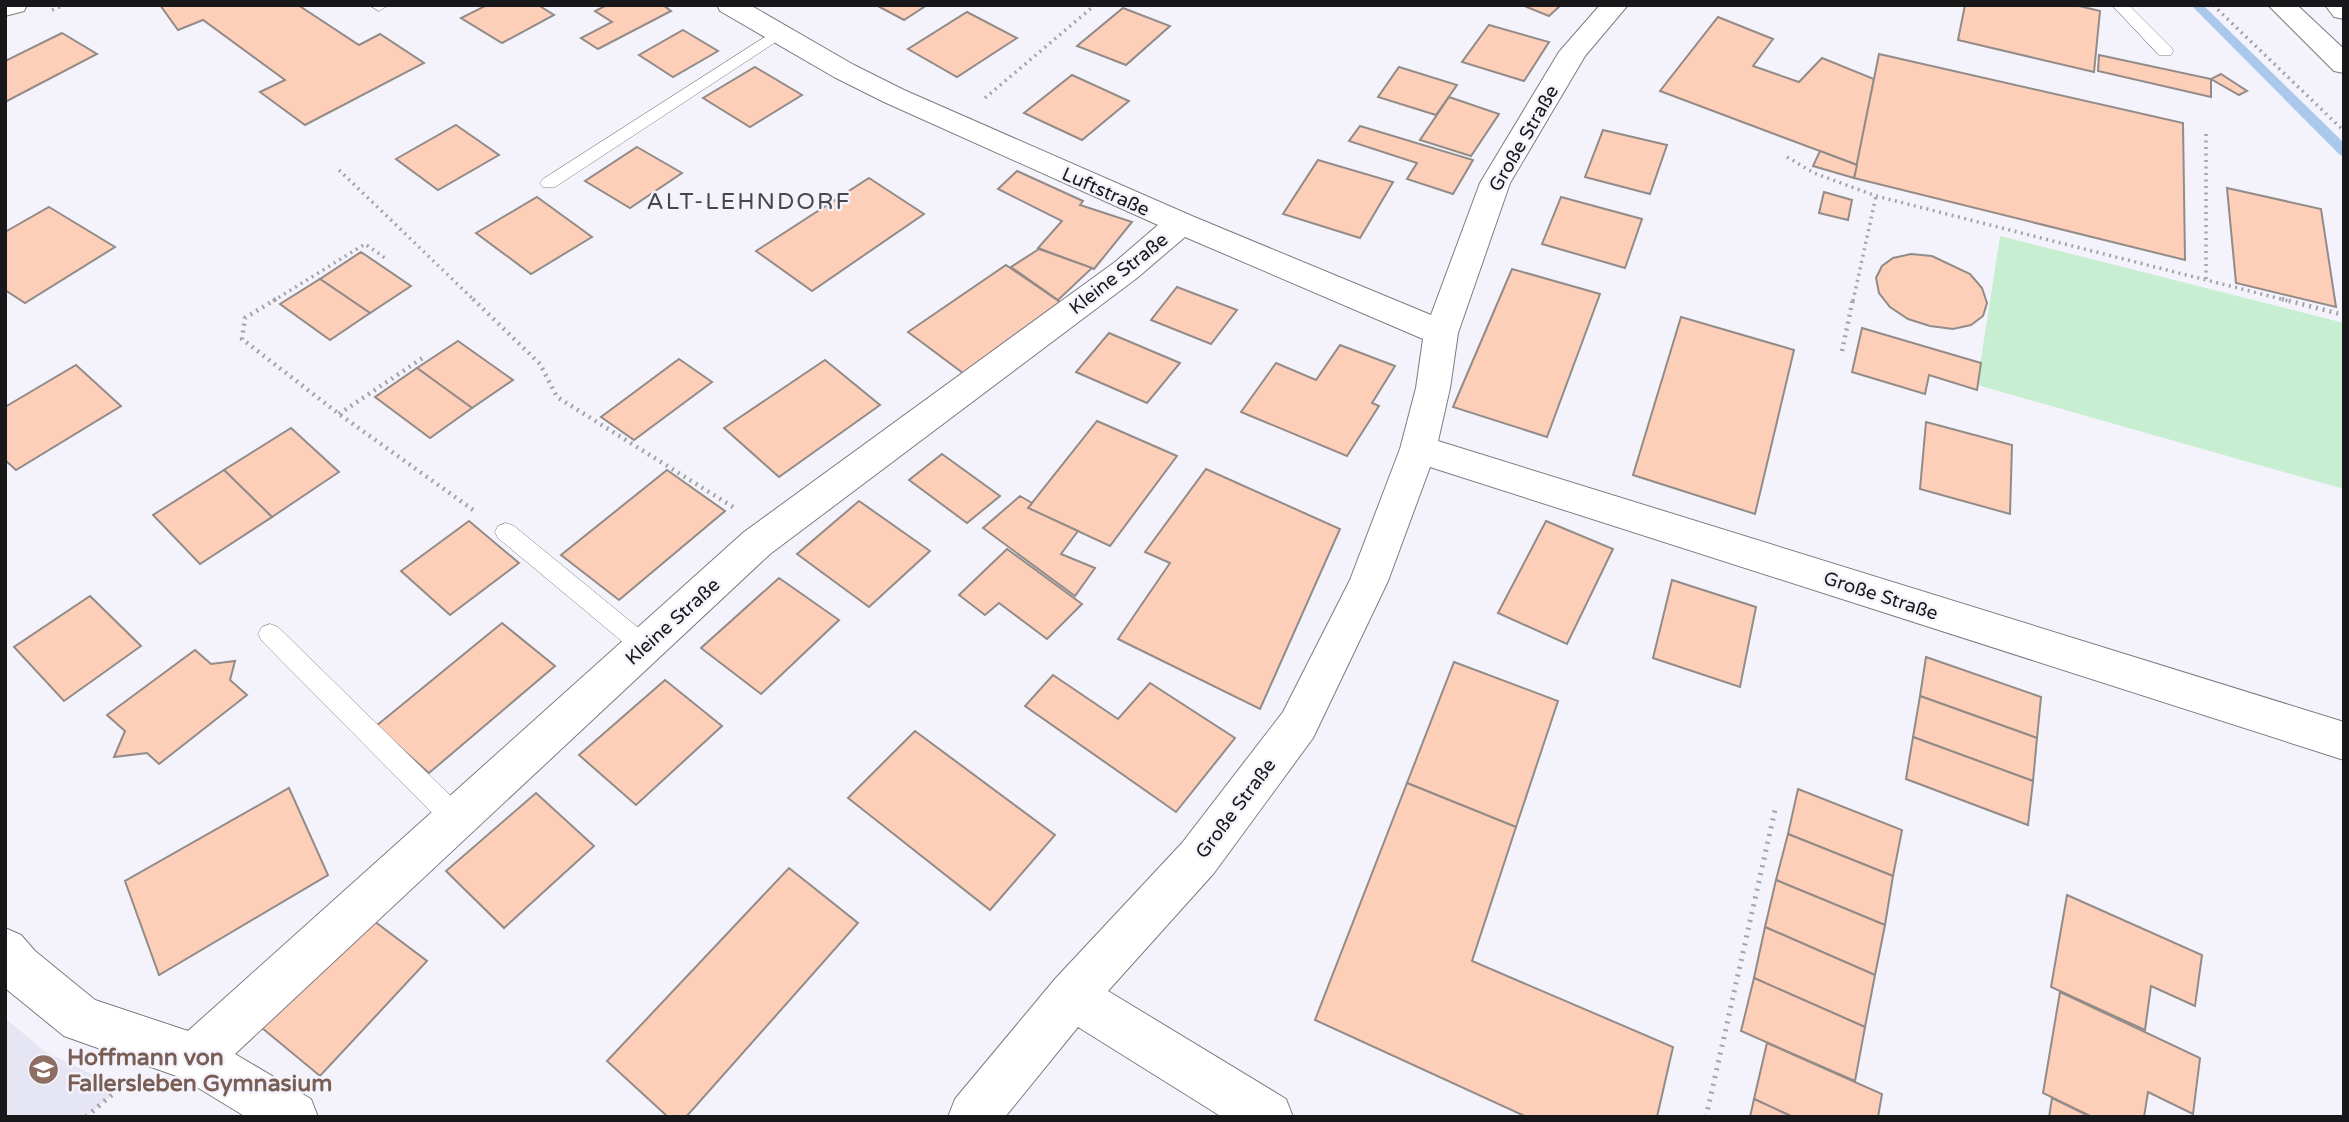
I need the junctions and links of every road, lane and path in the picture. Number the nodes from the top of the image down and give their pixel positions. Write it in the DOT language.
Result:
graph roads {
  1 [pos="14,5"];
  2 [pos="730,5"];
  3 [pos="1095,5"];
  4 [pos="1615,5"];
  5 [pos="2120,5"];
  6 [pos="2213,5"];
  7 [pos="2281,5"];
  8 [pos="2338,5"];
  9 [pos="5,8"];
  10 [pos="2344,11"];
  11 [pos="779,33"];
  12 [pos="2165,51"];
  13 [pos="2344,65"];
  14 [pos="955,123"];
  15 [pos="2344,131"];
  16 [pos="2206,134"];
  17 [pos="1787,157"];
  18 [pos="339,170"];
  19 [pos="549,183"];
  20 [pos="1876,196"];
  21 [pos="1181,223"];
  22 [pos="385,258"];
  23 [pos="2206,280"];
  24 [pos="2344,315"];
  25 [pos="1441,333"];
  26 [pos="1842,351"];
  27 [pos="425,357"];
  28 [pos="340,414"];
  29 [pos="1418,449"];
  30 [pos="506,532"];
  31 [pos="772,532"];
  32 [pos="270,634"];
  33 [pos="644,646"];
  34 [pos="2344,741"];
  35 [pos="1775,810"];
  36 [pos="456,819"];
  37 [pos="5,951"];
  38 [pos="1072,996"];
  39 [pos="195,1058"];
  40 [pos="293,1117"];
  41 [pos="973,1117"];
  42 [pos="1268,1117"];
  43 [pos="1706,1117"];
  1 -- 9 [label="main road"];
  2 -- 11 [label="main road, Luftstraße"];
  3 -- 14 [label="path"];
  4 -- 25 [label="main road, Große Straße"];
  5 -- 12 [label="lane"];
  6 -- 15 [label="path"];
  7 -- 13 [label="main road"];
  8 -- 10 [label="main road"];
  11 -- 14 [label="main road, Luftstraße"];
  11 -- 19 [label="lane"];
  14 -- 21 [label="main road, Luftstraße"];
  16 -- 23 [label="path"];
  17 -- 20 [label="path"];
  18 -- 31 [label="path"];
  20 -- 23 [label="path"];
  20 -- 26 [label="path"];
  21 -- 25 [label="main road, Luftstraße"];
  21 -- 31 [label="main road, Kleine Straße"];
  22 -- 28 [label="path"];
  23 -- 24 [label="path"];
  25 -- 29 [label="main road, Große Straße"];
  27 -- 28 [label="path"];
  28 -- 30 [label="path"];
  29 -- 34 [label="main road, Große Straße"];
  29 -- 38 [label="main road, Große Straße"];
  30 -- 33 [label="lane"];
  31 -- 33 [label="main road, Kleine Straße"];
  32 -- 36 [label="lane"];
  33 -- 36 [label="main road, Kleine Straße"];
  35 -- 43 [label="path"];
  36 -- 39 [label="main road, Kleine Straße"];
  37 -- 39 [label="main road"];
  38 -- 41 [label="main road, Große Straße"];
  38 -- 42 [label="main road"];
  39 -- 40 [label="main road"];
}
